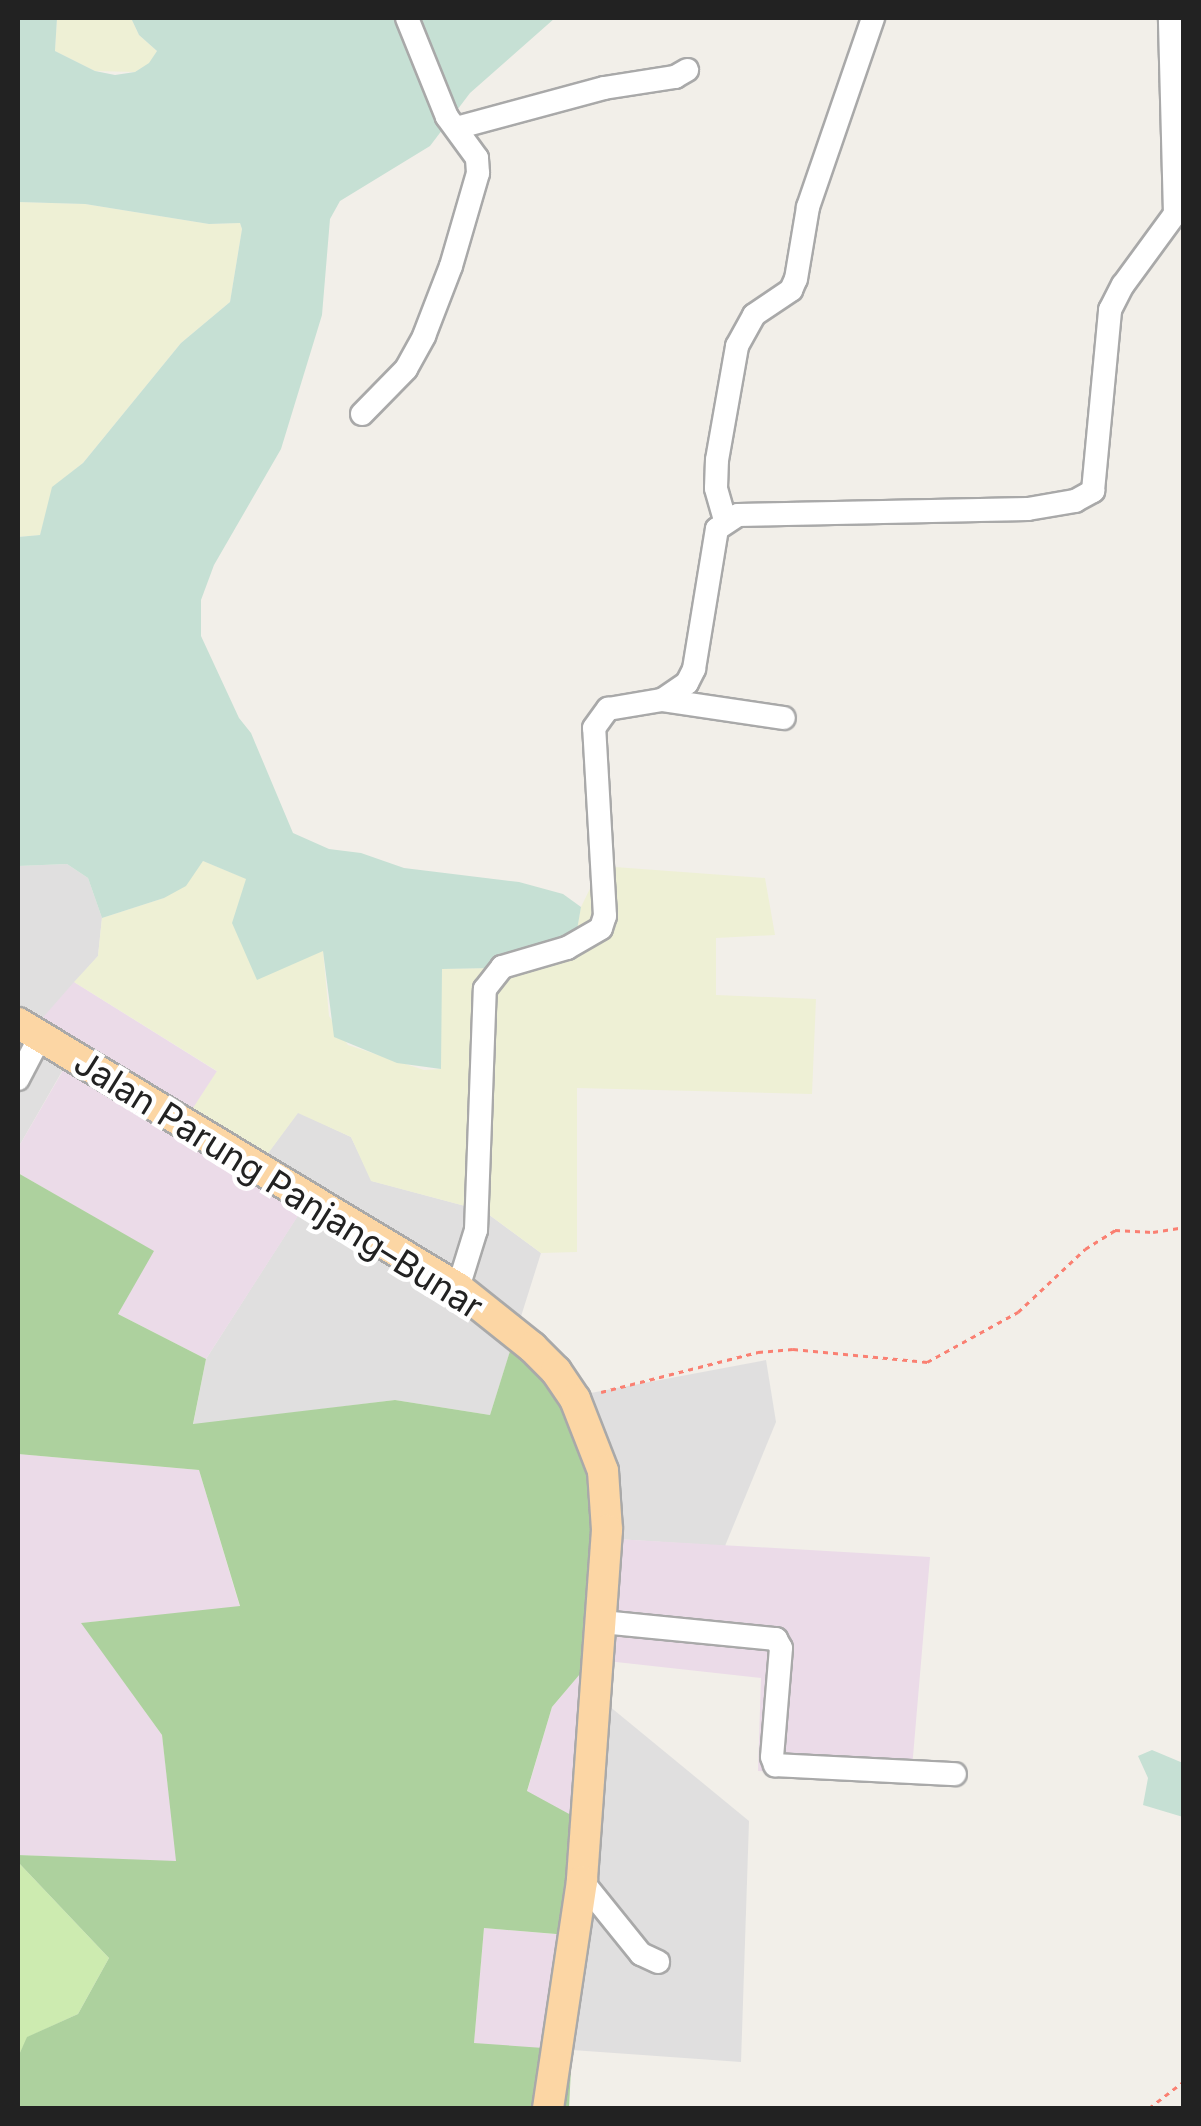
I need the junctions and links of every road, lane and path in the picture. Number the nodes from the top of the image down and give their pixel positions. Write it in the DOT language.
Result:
graph roads {
  1 [pos="407,18"];
  2 [pos="872,18"];
  3 [pos="1170,18"];
  4 [pos="687,70"];
  5 [pos="456,128"];
  6 [pos="362,414"];
  7 [pos="725,520"];
  8 [pos="662,700"];
  9 [pos="784,718"];
  10 [pos="29,1030"];
  11 [pos="18,1079"];
  12 [pos="1184,1227"];
  13 [pos="458,1288"];
  14 [pos="575,1399"];
  15 [pos="602,1622"];
  16 [pos="955,1774"];
  17 [pos="582,1881"];
  18 [pos="658,1962"];
  19 [pos="1184,2081"];
  20 [pos="548,2108"];
  21 [pos="1148,2108"];
  1 -- 5 [label="street"];
  2 -- 7 [label="street"];
  3 -- 7 [label="street"];
  4 -- 5 [label="street"];
  5 -- 6 [label="street"];
  7 -- 8 [label="street"];
  8 -- 9 [label="street"];
  8 -- 13 [label="street"];
  10 -- 11 [label="street"];
  10 -- 13 [label="main road, Jalan Parung Panjang–Bunar"];
  12 -- 14 [label="path"];
  13 -- 14 [label="main road, Jalan Parung Panjang–Bunar"];
  14 -- 15 [label="main road, Jalan Parung Panjang–Bunar"];
  15 -- 16 [label="street"];
  15 -- 17 [label="main road, Jalan Parung Panjang–Bunar"];
  17 -- 18 [label="street"];
  17 -- 20 [label="main road, Jalan Parung Panjang–Bunar"];
  19 -- 21 [label="path"];
}
